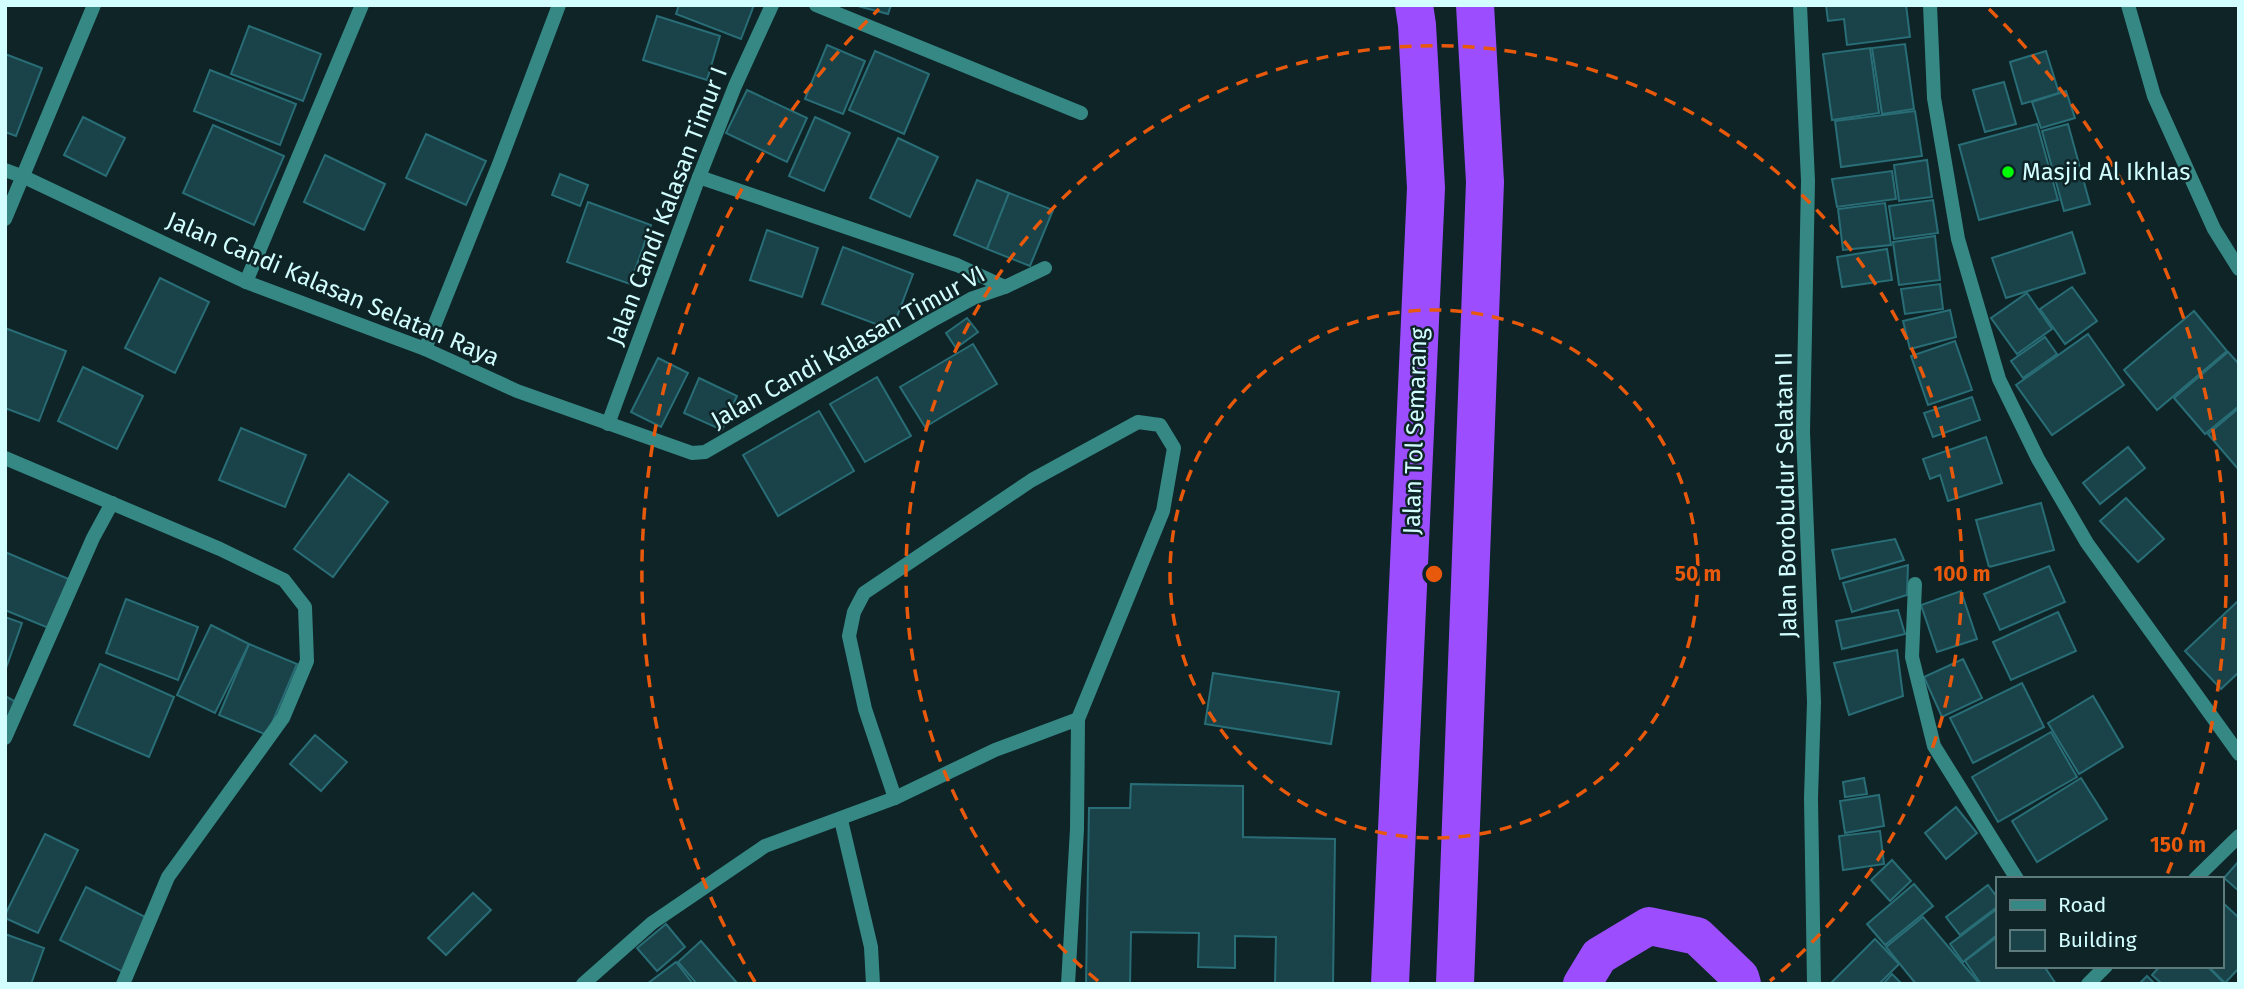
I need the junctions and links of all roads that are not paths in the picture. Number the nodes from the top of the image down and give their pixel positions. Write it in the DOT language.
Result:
graph roads {
  1 [pos="94,5"];
  2 [pos="362,5"];
  3 [pos="559,5"];
  4 [pos="772,5"];
  5 [pos="816,5"];
  6 [pos="1414,5"];
  7 [pos="1475,5"];
  8 [pos="1800,5"];
  9 [pos="1930,5"];
  10 [pos="2128,5"];
  11 [pos="1081,113"];
  12 [pos="5,170"];
  13 [pos="24,177"];
  14 [pos="699,177"];
  15 [pos="5,219"];
  16 [pos="1045,268"];
  17 [pos="2239,269"];
  18 [pos="246,282"];
  19 [pos="1004,287"];
  20 [pos="425,349"];
  21 [pos="608,424"];
  22 [pos="5,458"];
  23 [pos="111,503"];
  24 [pos="1915,584"];
  25 [pos="1078,719"];
  26 [pos="5,738"];
  27 [pos="2239,754"];
  28 [pos="895,798"];
  29 [pos="841,820"];
  30 [pos="2239,836"];
  31 [pos="2016,877"];
  32 [pos="2197,877"];
  33 [pos="123,984"];
  34 [pos="583,984"];
  35 [pos="873,984"];
  36 [pos="1068,984"];
  37 [pos="1390,984"];
  38 [pos="1455,984"];
  39 [pos="1582,984"];
  40 [pos="1742,984"];
  41 [pos="1814,984"];
  1 -- 13 [label="street"];
  2 -- 18 [label="street"];
  3 -- 20 [label="street"];
  4 -- 14 [label="street, Jalan Candi Kalasan Timur I"];
  5 -- 11 [label="street"];
  6 -- 37 [label="highway, Jalan Tol Semarang"];
  7 -- 38 [label="highway"];
  8 -- 41 [label="street, Jalan Borobudur Selatan II"];
  9 -- 27 [label="street"];
  10 -- 17 [label="street"];
  12 -- 13 [label="street, Jalan Candi Kalasan Selatan Raya"];
  13 -- 15 [label="street"];
  13 -- 18 [label="street, Jalan Candi Kalasan Selatan Raya"];
  14 -- 19 [label="street, Jalan Candi Kalasan Timur VI"];
  14 -- 21 [label="street, Jalan Candi Kalasan Timur I"];
  16 -- 19 [label="street"];
  18 -- 20 [label="street, Jalan Candi Kalasan Selatan Raya"];
  19 -- 21 [label="street, Jalan Candi Kalasan Timur VI"];
  20 -- 21 [label="street, Jalan Candi Kalasan Selatan Raya"];
  22 -- 23 [label="street"];
  23 -- 26 [label="street"];
  23 -- 33 [label="street"];
  24 -- 31 [label="street"];
  25 -- 28 [label="street"];
  25 -- 28 [label="street"];
  25 -- 36 [label="street"];
  28 -- 29 [label="street"];
  29 -- 34 [label="street"];
  29 -- 35 [label="street"];
  30 -- 32 [label="street"];
  39 -- 40 [label="highway"];
}
